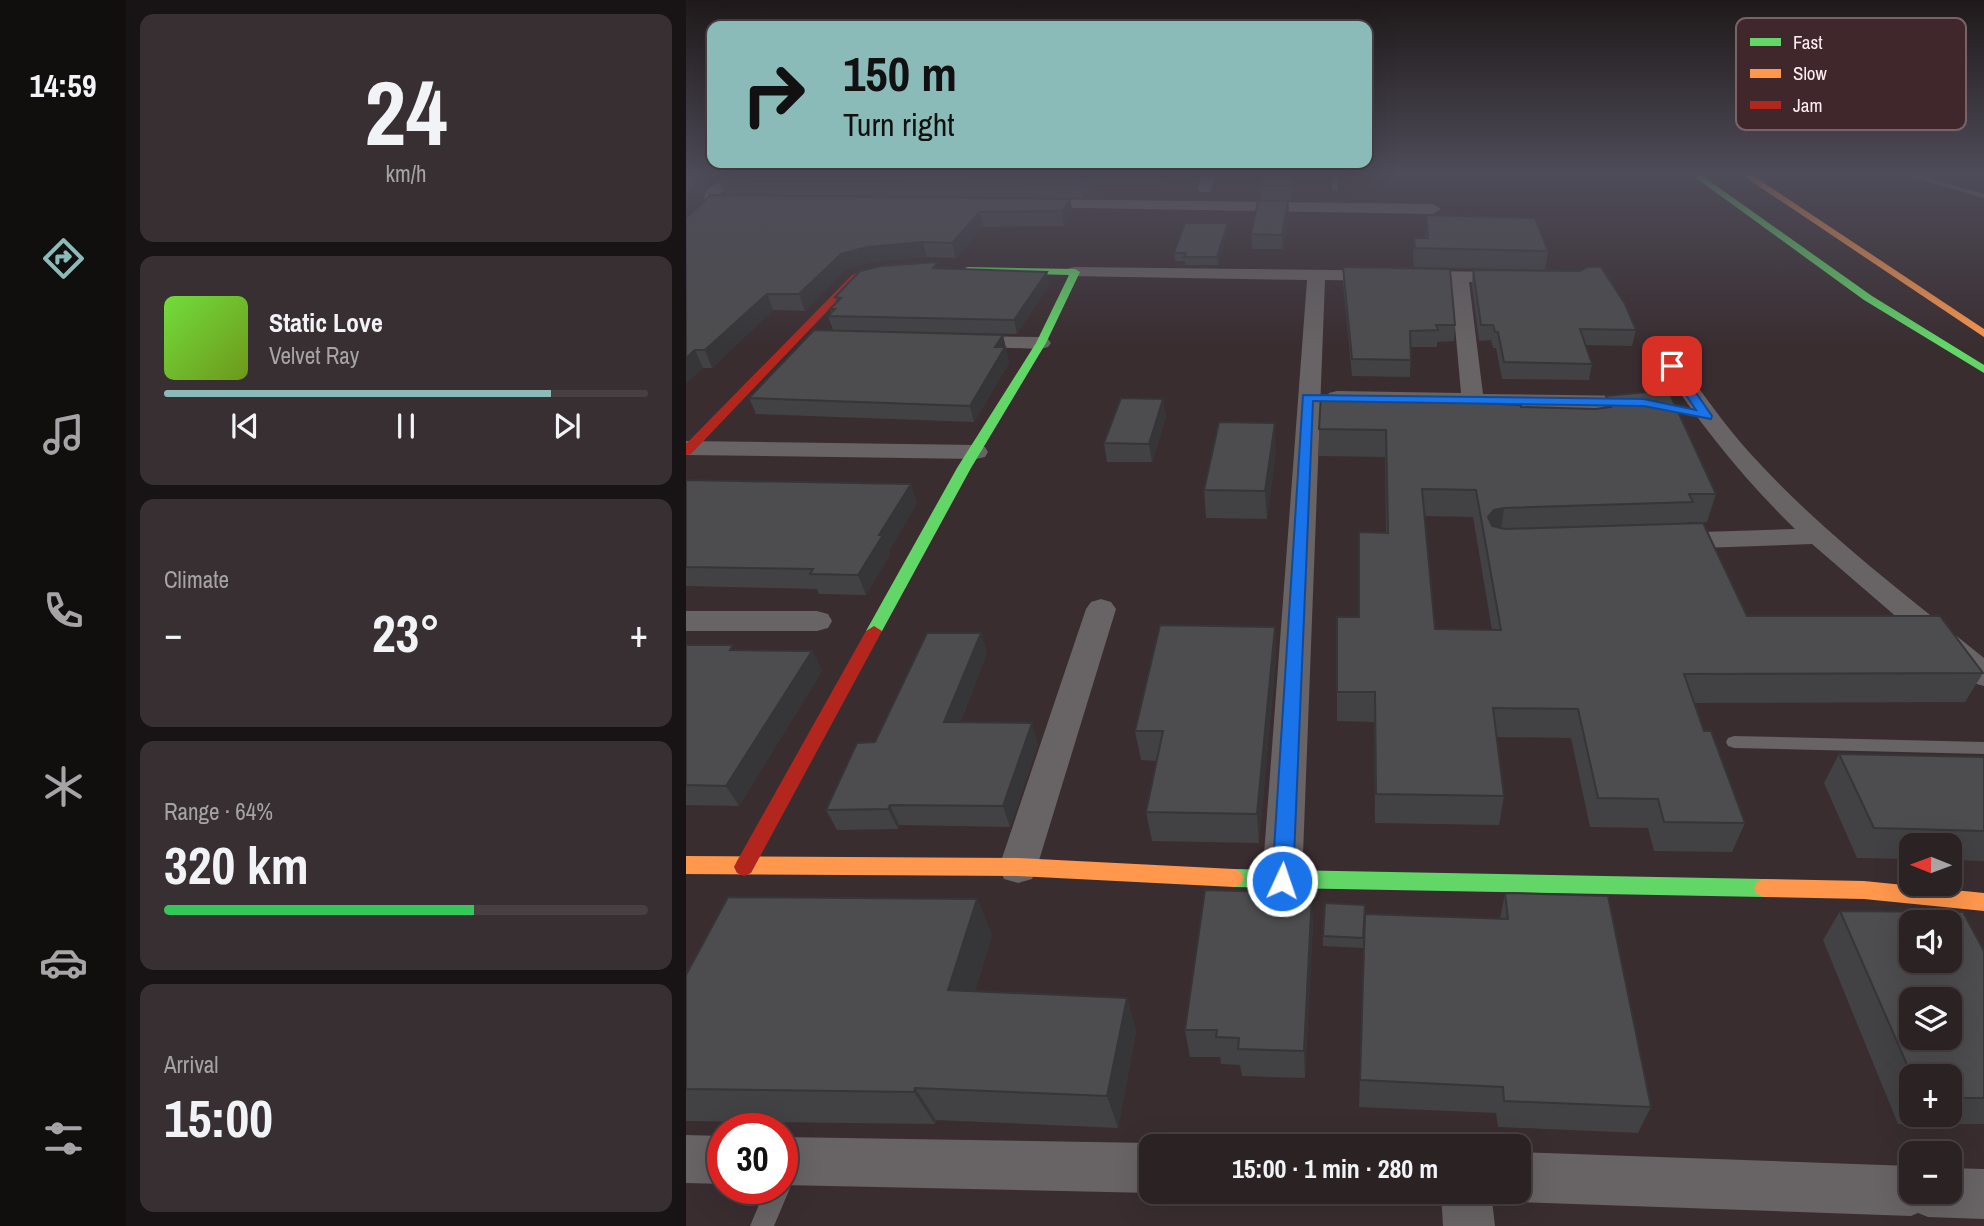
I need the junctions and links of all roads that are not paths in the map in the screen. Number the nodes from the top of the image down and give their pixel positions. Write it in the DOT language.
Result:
graph roads {
  1 [pos="1776,232"];
  2 [pos="1832,232"];
  3 [pos="890,268"];
  4 [pos="953,269"];
  5 [pos="1075,272"];
  6 [pos="1316,275"];
  7 [pos="1459,275"];
  8 [pos="1525,277"];
  9 [pos="1984,334"];
  10 [pos="797,338"];
  11 [pos="824,339"];
  12 [pos="946,341"];
  13 [pos="1041,343"];
  14 [pos="1672,366"];
  15 [pos="1984,370"];
  16 [pos="1307,397"];
  17 [pos="1473,398"];
  18 [pos="1686,412"];
  19 [pos="687,453"];
  20 [pos="970,460"];
  21 [pos="1819,536"];
  22 [pos="1653,542"];
  23 [pos="1101,609"];
  24 [pos="686,621"];
  25 [pos="817,621"];
  26 [pos="1984,675"];
  27 [pos="1734,742"];
  28 [pos="1984,748"];
  29 [pos="686,866"];
  30 [pos="744,867"];
  31 [pos="1018,867"];
  32 [pos="1282,881"];
  33 [pos="1984,902"];
  34 [pos="686,1159"];
  35 [pos="707,1160"];
  36 [pos="1139,1168"];
  37 [pos="798,1172"];
  38 [pos="1531,1177"];
  39 [pos="1899,1191"];
  40 [pos="1962,1193"];
  41 [pos="1984,1194"];
  42 [pos="771,1204"];
  43 [pos="1467,1204"];
  44 [pos="762,1226"];
  45 [pos="1469,1226"];
  1 -- 15 [label="street"];
  2 -- 9 [label="street"];
  3 -- 10 [label="street"];
  4 -- 5 [label="street"];
  5 -- 6 [label="street"];
  5 -- 13 [label="street"];
  6 -- 7 [label="street"];
  6 -- 16 [label="street"];
  7 -- 8 [label="street"];
  7 -- 17 [label="street"];
  10 -- 11 [label="street"];
  10 -- 19 [label="street"];
  12 -- 13 [label="street"];
  13 -- 20 [label="street"];
  14 -- 18 [label="street"];
  16 -- 17 [label="street"];
  16 -- 32 [label="street"];
  17 -- 18 [label="street"];
  18 -- 21 [label="street"];
  19 -- 20 [label="street"];
  20 -- 30 [label="street"];
  21 -- 22 [label="street"];
  21 -- 26 [label="street"];
  23 -- 31 [label="street"];
  24 -- 25 [label="street"];
  27 -- 28 [label="lane"];
  29 -- 30 [label="street"];
  30 -- 31 [label="street"];
  31 -- 32 [label="street"];
  32 -- 33 [label="street"];
  34 -- 35 [label="street"];
  36 -- 37 [label="street"];
  38 -- 39 [label="street"];
  40 -- 41 [label="street"];
  42 -- 44 [label="lane"];
  43 -- 45 [label="street"];
}
